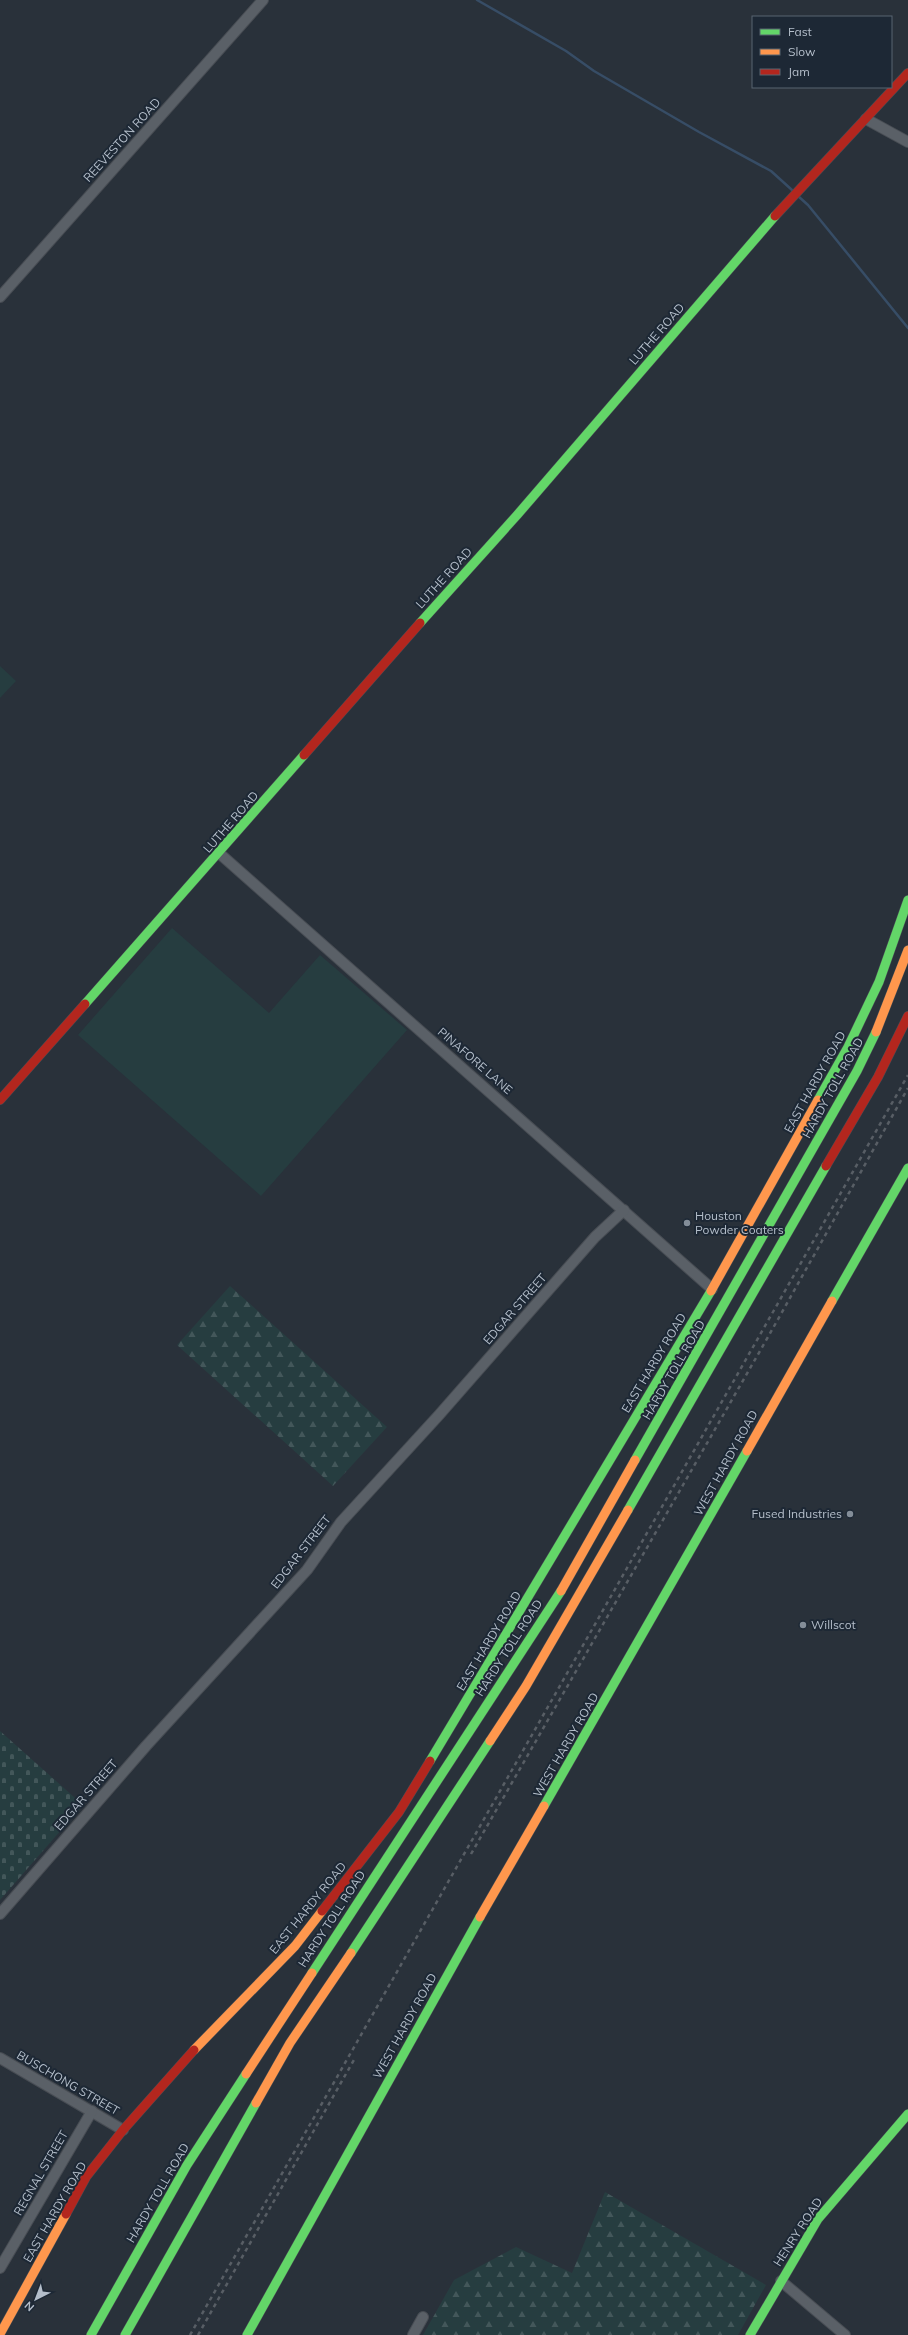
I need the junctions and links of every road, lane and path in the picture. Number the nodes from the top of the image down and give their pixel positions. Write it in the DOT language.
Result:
graph roads {
  1 [pos="263,0"];
  2 [pos="908,73"];
  3 [pos="866,119"];
  4 [pos="908,142"];
  5 [pos="0,297"];
  6 [pos="219,854"];
  7 [pos="908,900"];
  8 [pos="908,950"];
  9 [pos="908,1016"];
  10 [pos="0,1100"];
  11 [pos="908,1168"];
  12 [pos="624,1210"];
  13 [pos="712,1289"];
  14 [pos="0,1914"];
  15 [pos="0,2058"];
  16 [pos="92,2111"];
  17 [pos="908,2114"];
  18 [pos="123,2130"];
  19 [pos="0,2268"];
  20 [pos="781,2281"];
  21 [pos="424,2317"];
  22 [pos="0,2334"];
  23 [pos="91,2335"];
  24 [pos="125,2335"];
  25 [pos="247,2335"];
  26 [pos="413,2335"];
  27 [pos="750,2335"];
  28 [pos="845,2335"];
  1 -- 5 [label="street, REEVESTON ROAD"];
  2 -- 3 [label="main road, LUTHE ROAD"];
  3 -- 4 [label="street"];
  3 -- 6 [label="main road, LUTHE ROAD"];
  6 -- 10 [label="main road, LUTHE ROAD"];
  6 -- 12 [label="street, PINAFORE LANE"];
  7 -- 13 [label="main road, EAST HARDY ROAD"];
  8 -- 23 [label="main road, HARDY TOLL ROAD"];
  9 -- 24 [label="main road"];
  11 -- 25 [label="main road, WEST HARDY ROAD"];
  12 -- 13 [label="street, PINAFORE LANE"];
  12 -- 14 [label="street, EDGAR STREET"];
  13 -- 18 [label="main road, EAST HARDY ROAD"];
  15 -- 16 [label="street, BUSCHONG STREET"];
  16 -- 18 [label="street, BUSCHONG STREET"];
  16 -- 19 [label="street, REGNAL STREET"];
  17 -- 20 [label="main road, HENRY ROAD"];
  18 -- 22 [label="main road, EAST HARDY ROAD"];
  20 -- 27 [label="main road, HENRY ROAD"];
  20 -- 28 [label="street"];
  21 -- 26 [label="street"];
}
